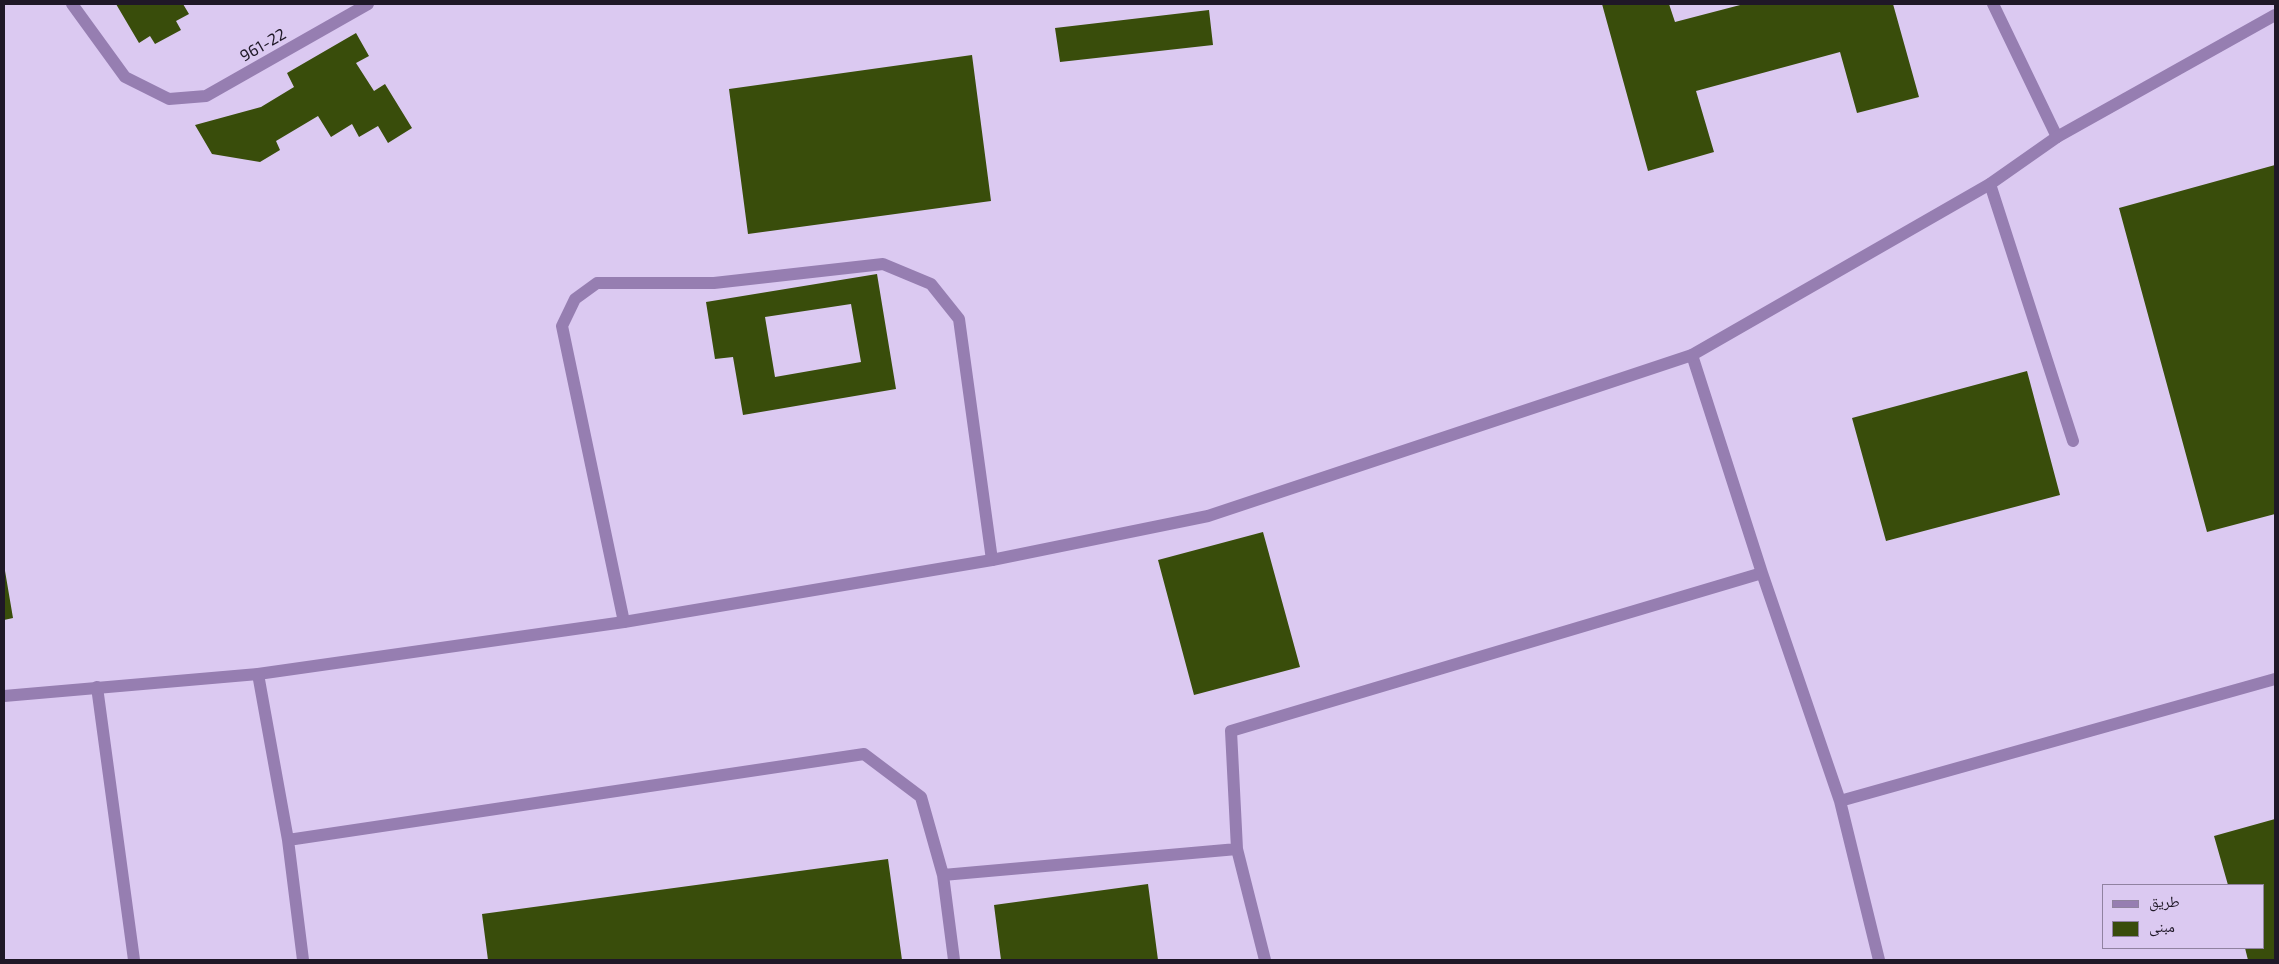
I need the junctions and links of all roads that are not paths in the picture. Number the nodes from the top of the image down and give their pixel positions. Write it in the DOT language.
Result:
graph roads {
  1 [pos="72,4"];
  2 [pos="368,4"];
  3 [pos="1993,4"];
  4 [pos="2275,15"];
  5 [pos="2057,136"];
  6 [pos="1990,184"];
  7 [pos="1692,355"];
  8 [pos="2073,441"];
  9 [pos="992,560"];
  10 [pos="1762,573"];
  11 [pos="624,622"];
  12 [pos="258,674"];
  13 [pos="2275,679"];
  14 [pos="97,687"];
  15 [pos="4,696"];
  16 [pos="1840,801"];
  17 [pos="288,840"];
  18 [pos="1237,849"];
  19 [pos="943,875"];
  20 [pos="134,960"];
  21 [pos="303,960"];
  22 [pos="954,960"];
  23 [pos="1265,960"];
  24 [pos="1879,960"];
  1 -- 2 [label="street, 961-22"];
  3 -- 5 [label="street"];
  4 -- 5 [label="street"];
  5 -- 6 [label="street"];
  6 -- 7 [label="street"];
  6 -- 8 [label="street"];
  7 -- 9 [label="street"];
  7 -- 10 [label="street"];
  9 -- 11 [label="street"];
  9 -- 11 [label="street"];
  10 -- 16 [label="street"];
  10 -- 18 [label="street"];
  11 -- 12 [label="street"];
  12 -- 14 [label="street"];
  12 -- 17 [label="street"];
  13 -- 16 [label="street"];
  14 -- 15 [label="street"];
  14 -- 20 [label="street"];
  16 -- 24 [label="street"];
  17 -- 19 [label="street"];
  17 -- 21 [label="street"];
  18 -- 19 [label="street"];
  18 -- 23 [label="street"];
  19 -- 22 [label="street"];
}
